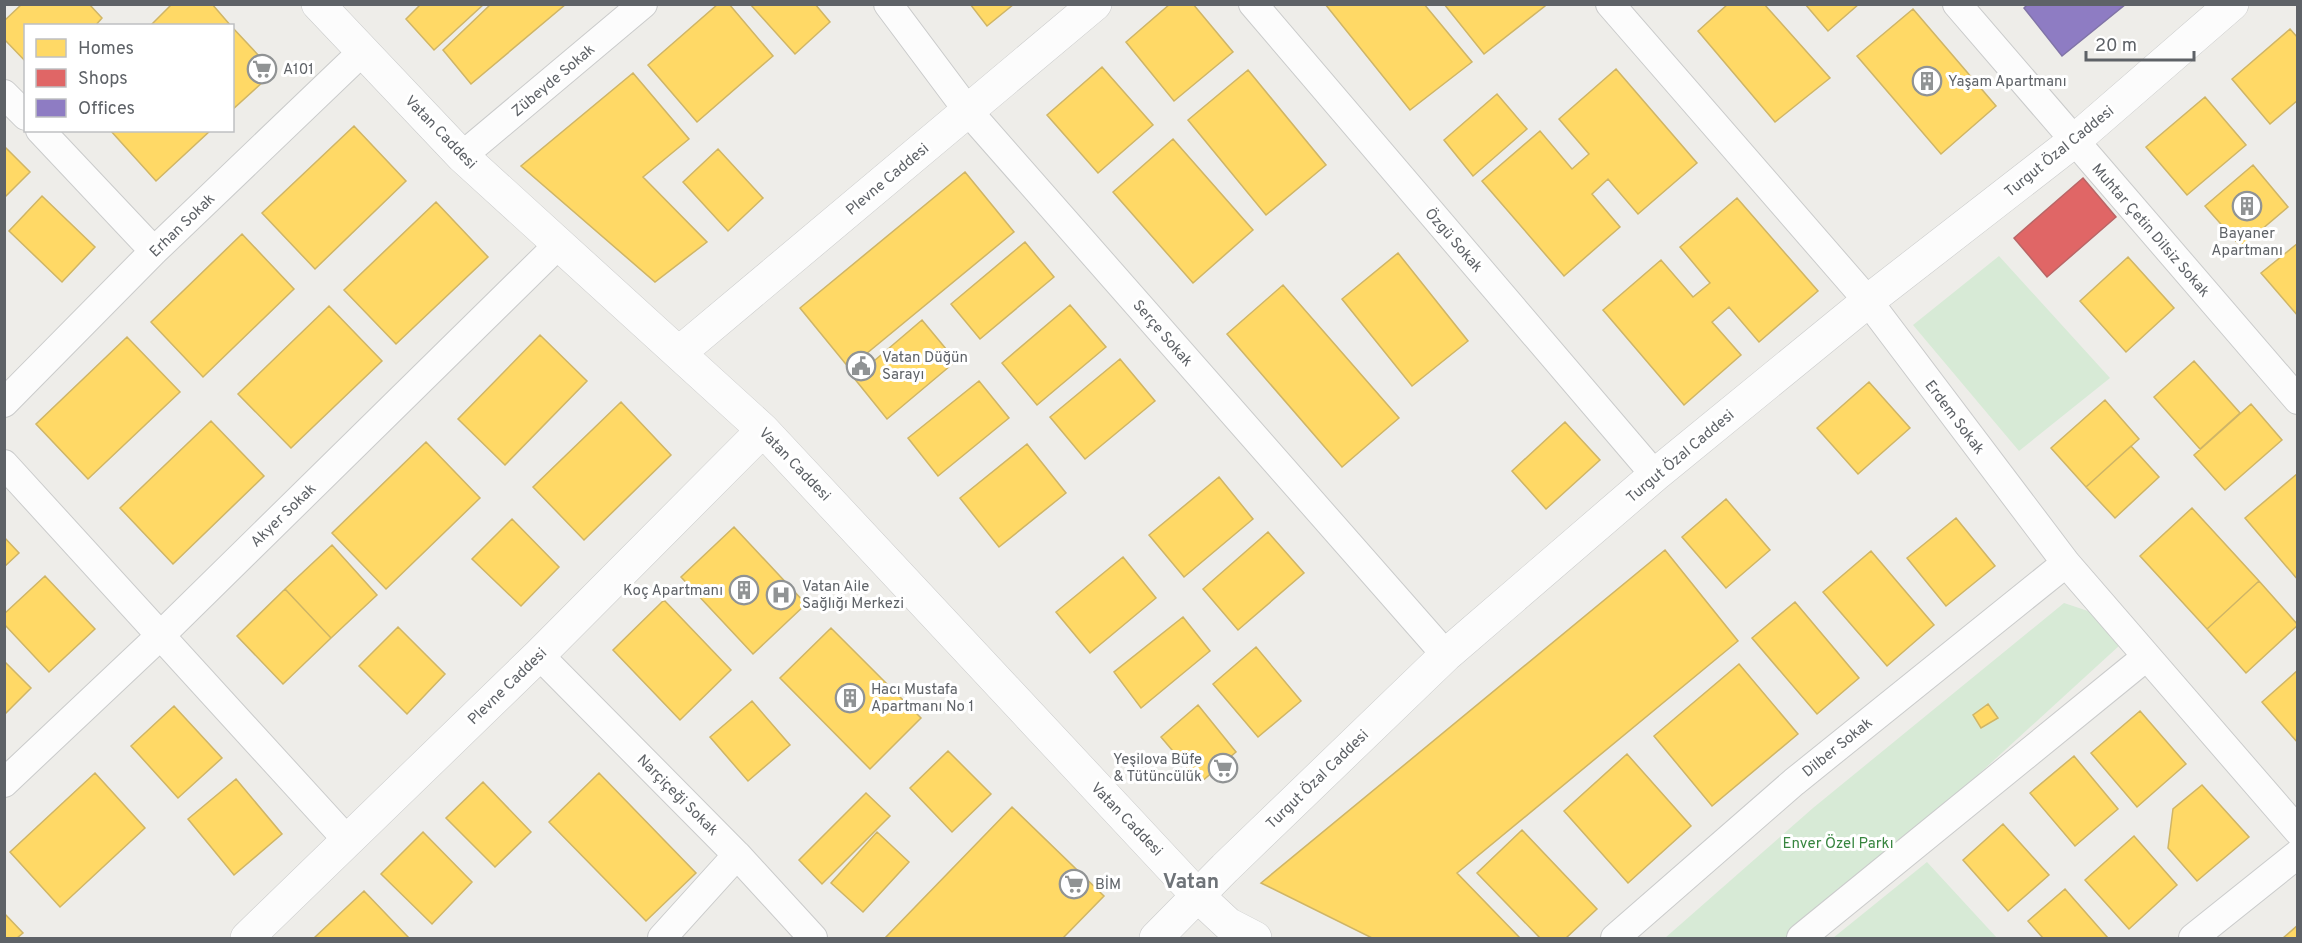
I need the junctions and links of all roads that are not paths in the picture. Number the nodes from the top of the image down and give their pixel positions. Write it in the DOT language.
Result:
graph roads {
  1 [pos="318,4"];
  2 [pos="644,4"];
  3 [pos="888,4"];
  4 [pos="1095,4"];
  5 [pos="1253,4"];
  6 [pos="1610,4"];
  7 [pos="1957,4"];
  8 [pos="2232,4"];
  9 [pos="363,51"];
  10 [pos="4,94"];
  11 [pos="968,111"];
  12 [pos="24,114"];
  13 [pos="42,132"];
  14 [pos="2074,141"];
  15 [pos="462,156"];
  16 [pos="560,244"];
  17 [pos="154,251"];
  18 [pos="1868,301"];
  19 [pos="679,353"];
  20 [pos="2298,400"];
  21 [pos="4,403"];
  22 [pos="763,430"];
  23 [pos="4,464"];
  24 [pos="1655,475"];
  25 [pos="2066,563"];
  26 [pos="161,635"];
  27 [pos="539,655"];
  28 [pos="1446,655"];
  29 [pos="2146,657"];
  30 [pos="4,783"];
  31 [pos="2298,831"];
  32 [pos="348,841"];
  33 [pos="2298,854"];
  34 [pos="737,855"];
  35 [pos="1199,897"];
  36 [pos="247,939"];
  37 [pos="662,939"];
  38 [pos="813,939"];
  39 [pos="1156,939"];
  40 [pos="1255,939"];
  41 [pos="1615,939"];
  42 [pos="1801,939"];
  43 [pos="2193,939"];
  1 -- 9 [label="street, Vatan Caddesi"];
  2 -- 15 [label="street, Zübeyde Sokak"];
  3 -- 11 [label="street, Serçe Sokak"];
  4 -- 11 [label="street, Plevne Caddesi"];
  5 -- 24 [label="street, Özgü Sokak"];
  6 -- 18 [label="street, Erdem Sokak"];
  7 -- 14 [label="street, Muhtar Çetin Dilsiz Sokak"];
  8 -- 14 [label="street, Turgut Özal Caddesi"];
  9 -- 15 [label="street, Vatan Caddesi"];
  9 -- 17 [label="street, Erhan Sokak"];
  10 -- 12 [label="street"];
  11 -- 19 [label="street, Plevne Caddesi"];
  11 -- 28 [label="street, Serçe Sokak"];
  13 -- 17 [label="street"];
  14 -- 18 [label="street, Turgut Özal Caddesi"];
  14 -- 20 [label="street, Muhtar Çetin Dilsiz Sokak"];
  15 -- 16 [label="street, Vatan Caddesi"];
  16 -- 19 [label="street, Vatan Caddesi"];
  16 -- 26 [label="street, Akyer Sokak"];
  17 -- 21 [label="street, Erhan Sokak"];
  18 -- 24 [label="street, Turgut Özal Caddesi"];
  18 -- 25 [label="street, Erdem Sokak"];
  19 -- 22 [label="street, Vatan Caddesi"];
  22 -- 27 [label="street, Plevne Caddesi"];
  22 -- 35 [label="street, Vatan Caddesi"];
  23 -- 26 [label="street"];
  24 -- 28 [label="street, Turgut Özal Caddesi"];
  25 -- 29 [label="street, Erdem Sokak"];
  25 -- 41 [label="street, Dilber Sokak"];
  26 -- 30 [label="street, Akyer Sokak"];
  26 -- 32 [label="street"];
  27 -- 32 [label="street, Plevne Caddesi"];
  27 -- 34 [label="street, Narçiçeği Sokak"];
  28 -- 35 [label="street, Turgut Özal Caddesi"];
  29 -- 31 [label="street, Erdem Sokak"];
  29 -- 42 [label="street"];
  32 -- 36 [label="street, Plevne Caddesi"];
  33 -- 43 [label="street"];
  34 -- 37 [label="street"];
  34 -- 38 [label="street, Narçiçeği Sokak"];
  35 -- 39 [label="street, Turgut Özal Caddesi"];
  35 -- 40 [label="street, Vatan Caddesi"];
}
